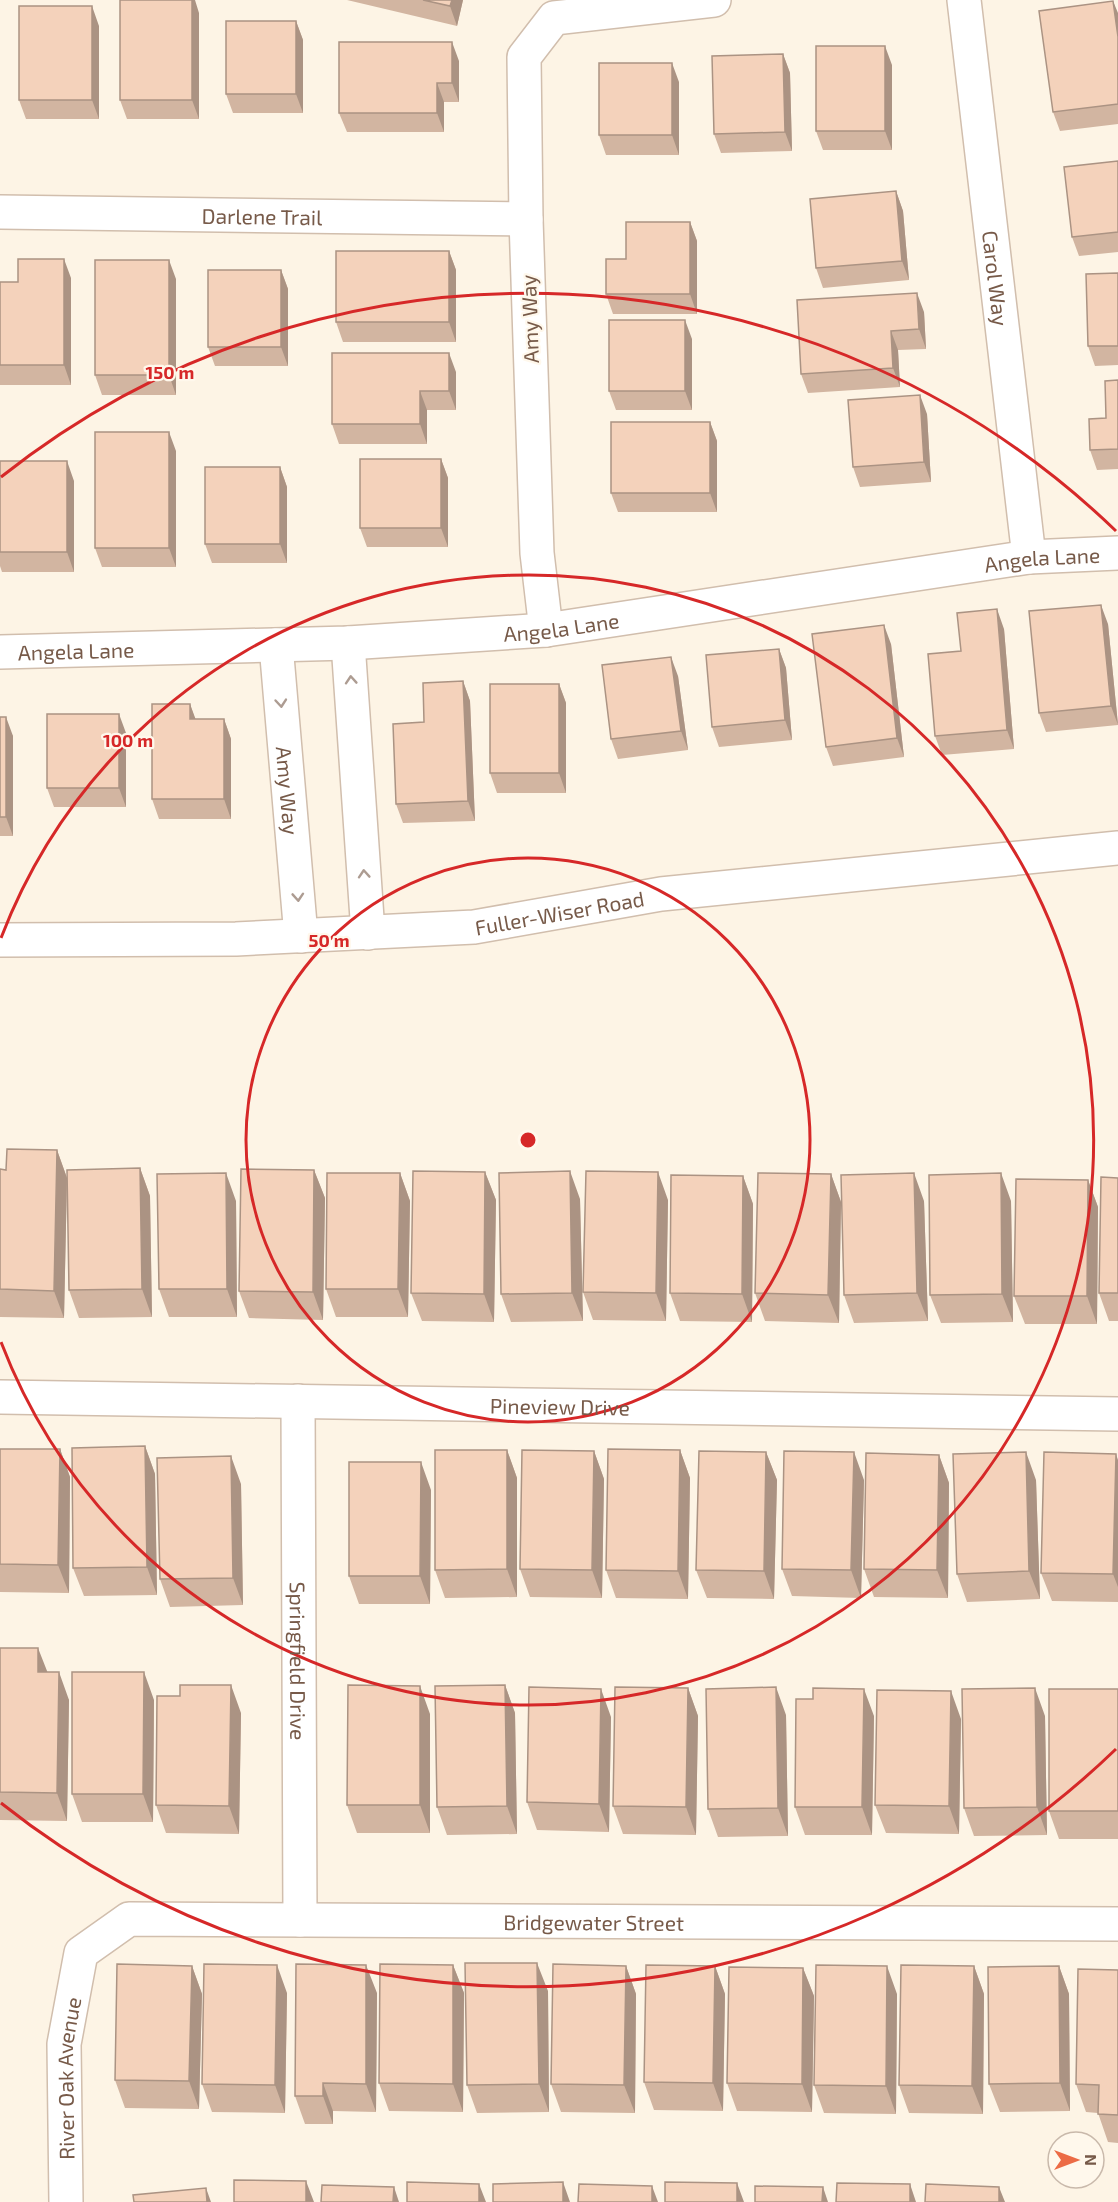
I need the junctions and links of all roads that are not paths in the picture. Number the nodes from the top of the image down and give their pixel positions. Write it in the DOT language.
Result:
graph roads {
  1 [pos="714,0"];
  2 [pos="964,0"];
  3 [pos="0,212"];
  4 [pos="526,219"];
  5 [pos="1118,553"];
  6 [pos="1029,557"];
  7 [pos="546,630"];
  8 [pos="348,642"];
  9 [pos="276,645"];
  10 [pos="0,652"];
  11 [pos="1118,848"];
  12 [pos="368,933"];
  13 [pos="301,936"];
  14 [pos="0,940"];
  15 [pos="0,1397"];
  16 [pos="298,1401"];
  17 [pos="1118,1414"];
  18 [pos="300,1920"];
  19 [pos="1118,1924"];
  20 [pos="81,1953"];
  21 [pos="66,2202"];
  1 -- 4 [label="street, Amy Way"];
  2 -- 6 [label="street, Carol Way"];
  3 -- 4 [label="street, Darlene Trail"];
  4 -- 7 [label="street, Amy Way"];
  5 -- 6 [label="street, Angela Lane"];
  6 -- 7 [label="street, Angela Lane"];
  7 -- 8 [label="street, Angela Lane"];
  8 -- 9 [label="street, Angela Lane"];
  12 -- 8 [label="street, one-way"];
  9 -- 10 [label="street, Angela Lane"];
  9 -- 13 [label="street, Amy Way, one-way"];
  11 -- 12 [label="street, Fuller-Wiser Road"];
  12 -- 13 [label="street, Fuller-Wiser Road"];
  13 -- 14 [label="street, Fuller-Wiser Road"];
  15 -- 16 [label="street, Pineview Drive"];
  16 -- 17 [label="street, Pineview Drive"];
  16 -- 18 [label="street, Springfield Drive"];
  18 -- 19 [label="street, Bridgewater Street"];
  18 -- 20 [label="street, Bridgewater Street"];
  20 -- 21 [label="street, River Oak Avenue"];
}
